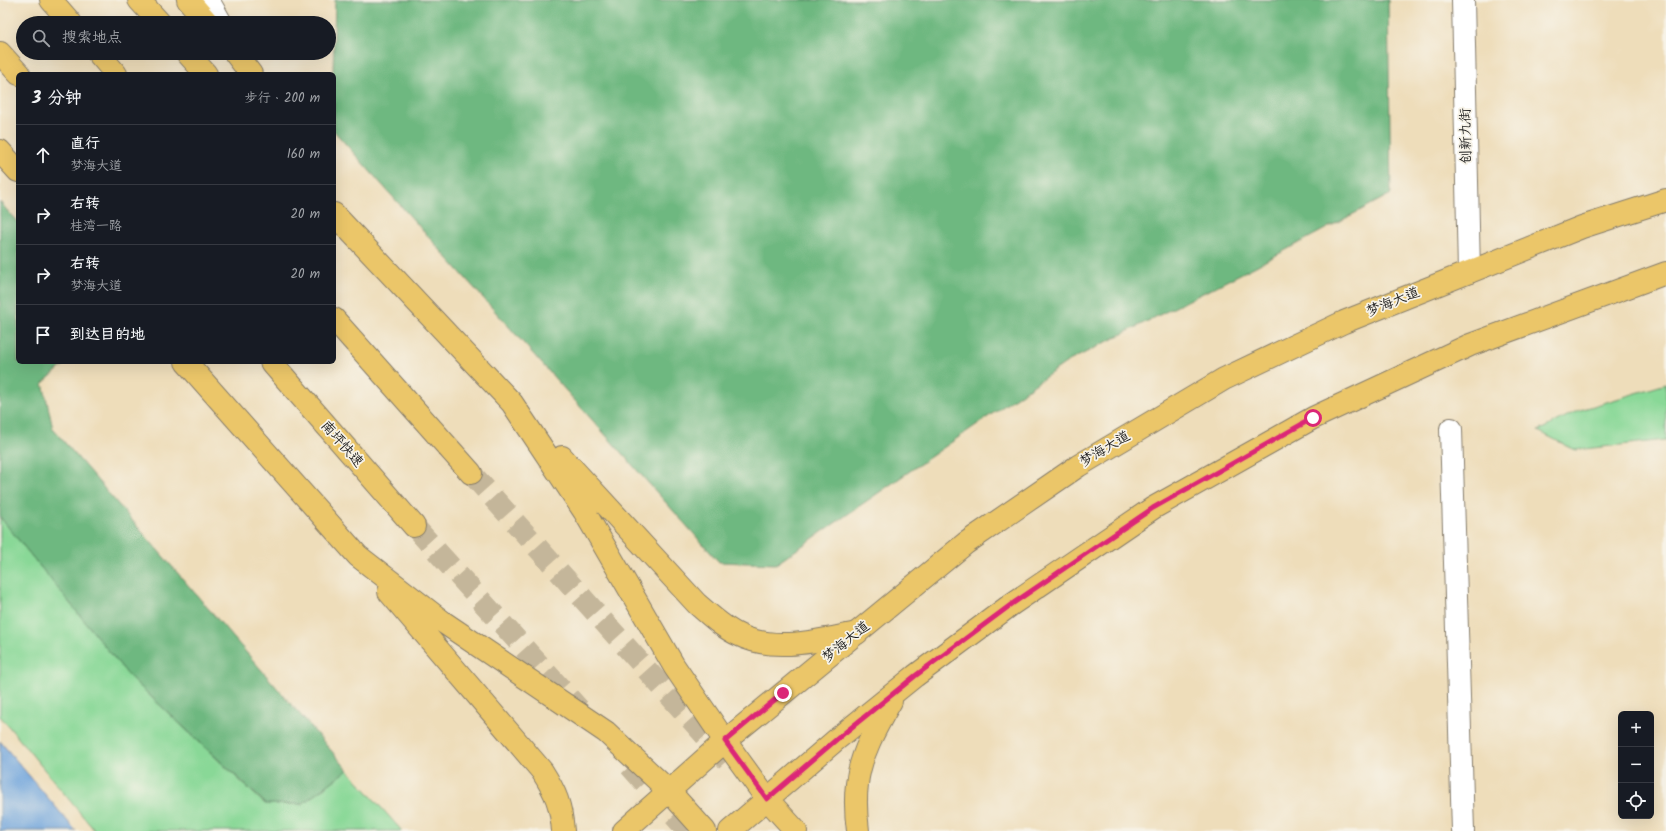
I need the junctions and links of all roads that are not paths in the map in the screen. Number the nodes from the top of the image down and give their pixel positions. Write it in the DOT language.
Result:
graph roads {
  1 [pos="51,0"];
  2 [pos="139,0"];
  3 [pos="188,0"];
  4 [pos="208,0"];
  5 [pos="1463,0"];
  6 [pos="65,16"];
  7 [pos="154,16"];
  8 [pos="202,16"];
  9 [pos="217,16"];
  10 [pos="0,53"];
  11 [pos="104,60"];
  12 [pos="193,60"];
  13 [pos="17,72"];
  14 [pos="114,72"];
  15 [pos="204,72"];
  16 [pos="0,151"];
  17 [pos="16,169"];
  18 [pos="1666,200"];
  19 [pos="336,201"];
  20 [pos="336,216"];
  21 [pos="376,260"];
  22 [pos="1469,272"];
  23 [pos="1666,273"];
  24 [pos="336,321"];
  25 [pos="188,364"];
  26 [pos="273,364"];
  27 [pos="512,403"];
  28 [pos="1451,429"];
  29 [pos="471,473"];
  30 [pos="414,526"];
  31 [pos="358,556"];
  32 [pos="857,632"];
  33 [pos="896,692"];
  34 [pos="725,741"];
  35 [pos="669,791"];
  36 [pos="767,799"];
  37 [pos="563,831"];
  38 [pos="624,831"];
  39 [pos="705,831"];
  40 [pos="730,831"];
  41 [pos="796,831"];
  42 [pos="858,831"];
  43 [pos="1463,831"];
  1 -- 6 [label="main road"];
  2 -- 7 [label="main road"];
  3 -- 8 [label="main road"];
  4 -- 9 [label="street"];
  5 -- 22 [label="street, 创新九街"];
  10 -- 13 [label="main road"];
  11 -- 14 [label="main road"];
  12 -- 15 [label="main road"];
  16 -- 17 [label="main road"];
  18 -- 22 [label="main road, 梦海大道"];
  19 -- 21 [label="main road"];
  20 -- 21 [label="main road"];
  21 -- 27 [label="main road"];
  22 -- 32 [label="main road, 梦海大道"];
  23 -- 33 [label="main road"];
  24 -- 29 [label="main road"];
  25 -- 31 [label="main road"];
  26 -- 30 [label="main road, 南坪快速"];
  27 -- 32 [label="main road"];
  27 -- 34 [label="main road"];
  28 -- 43 [label="street"];
  31 -- 35 [label="main road"];
  31 -- 37 [label="main road"];
  32 -- 34 [label="main road, 梦海大道"];
  33 -- 36 [label="main road"];
  33 -- 42 [label="main road"];
  34 -- 35 [label="main road, 梦海大道"];
  34 -- 36 [label="main road"];
  35 -- 38 [label="main road, 梦海大道"];
  35 -- 39 [label="main road"];
  36 -- 40 [label="main road"];
  36 -- 41 [label="main road"];
}
